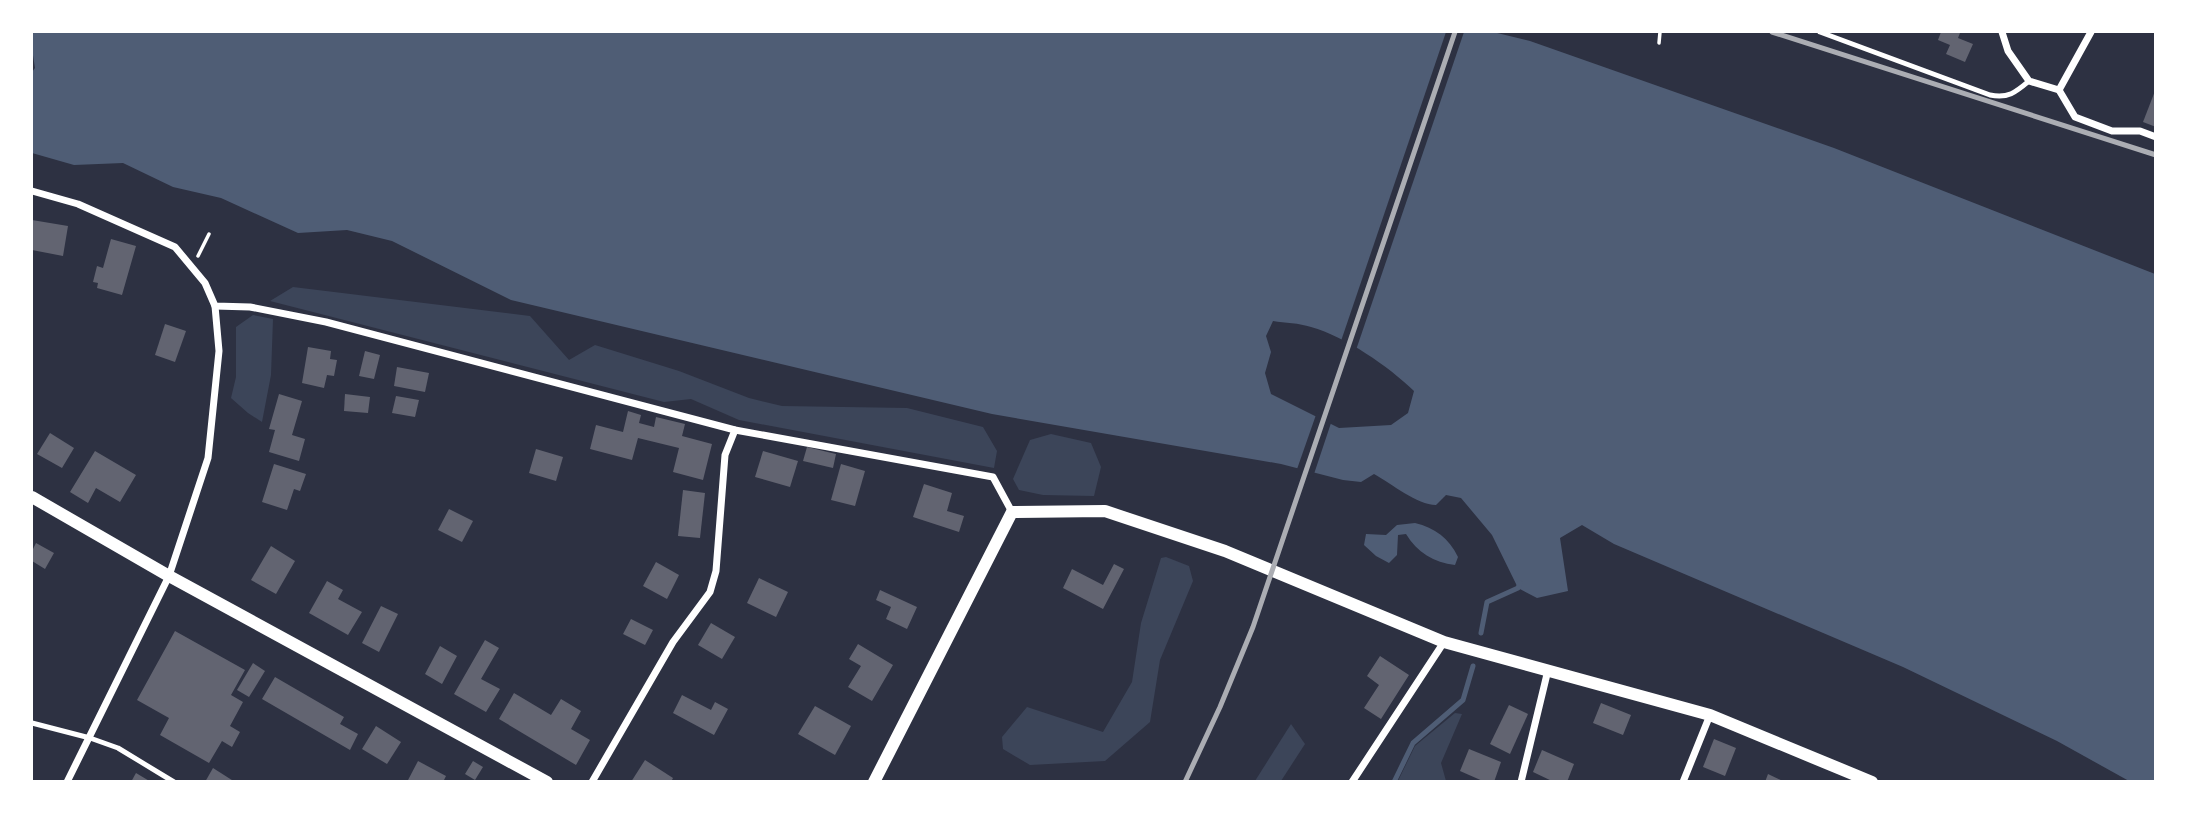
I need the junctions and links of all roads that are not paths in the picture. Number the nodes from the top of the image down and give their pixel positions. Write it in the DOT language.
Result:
graph roads {
  1 [pos="1821,32"];
  2 [pos="2002,32"];
  3 [pos="2091,32"];
  4 [pos="2029,81"];
  5 [pos="2059,90"];
  6 [pos="2155,137"];
  7 [pos="32,191"];
  8 [pos="215,306"];
  9 [pos="735,430"];
  10 [pos="32,497"];
  11 [pos="1012,512"];
  12 [pos="169,576"];
  13 [pos="1444,642"];
  14 [pos="1548,670"];
  15 [pos="1710,715"];
  16 [pos="32,723"];
  17 [pos="90,738"];
  18 [pos="877,781"];
  19 [pos="67,782"];
  20 [pos="174,782"];
  21 [pos="547,782"];
  22 [pos="592,782"];
  23 [pos="1352,782"];
  24 [pos="1521,782"];
  25 [pos="1684,782"];
  26 [pos="1872,782"];
  1 -- 4 [label="lane"];
  2 -- 4 [label="street"];
  3 -- 5 [label="street"];
  4 -- 5 [label="street"];
  5 -- 6 [label="street"];
  7 -- 8 [label="street"];
  8 -- 9 [label="street"];
  8 -- 12 [label="street"];
  9 -- 11 [label="street"];
  9 -- 22 [label="street"];
  10 -- 12 [label="street"];
  11 -- 13 [label="street"];
  11 -- 18 [label="street"];
  12 -- 17 [label="street"];
  12 -- 21 [label="street"];
  13 -- 14 [label="street"];
  13 -- 23 [label="street"];
  14 -- 15 [label="street"];
  14 -- 24 [label="street"];
  15 -- 25 [label="street"];
  15 -- 26 [label="street"];
  16 -- 17 [label="lane"];
  17 -- 19 [label="street"];
  17 -- 20 [label="lane"];
}
